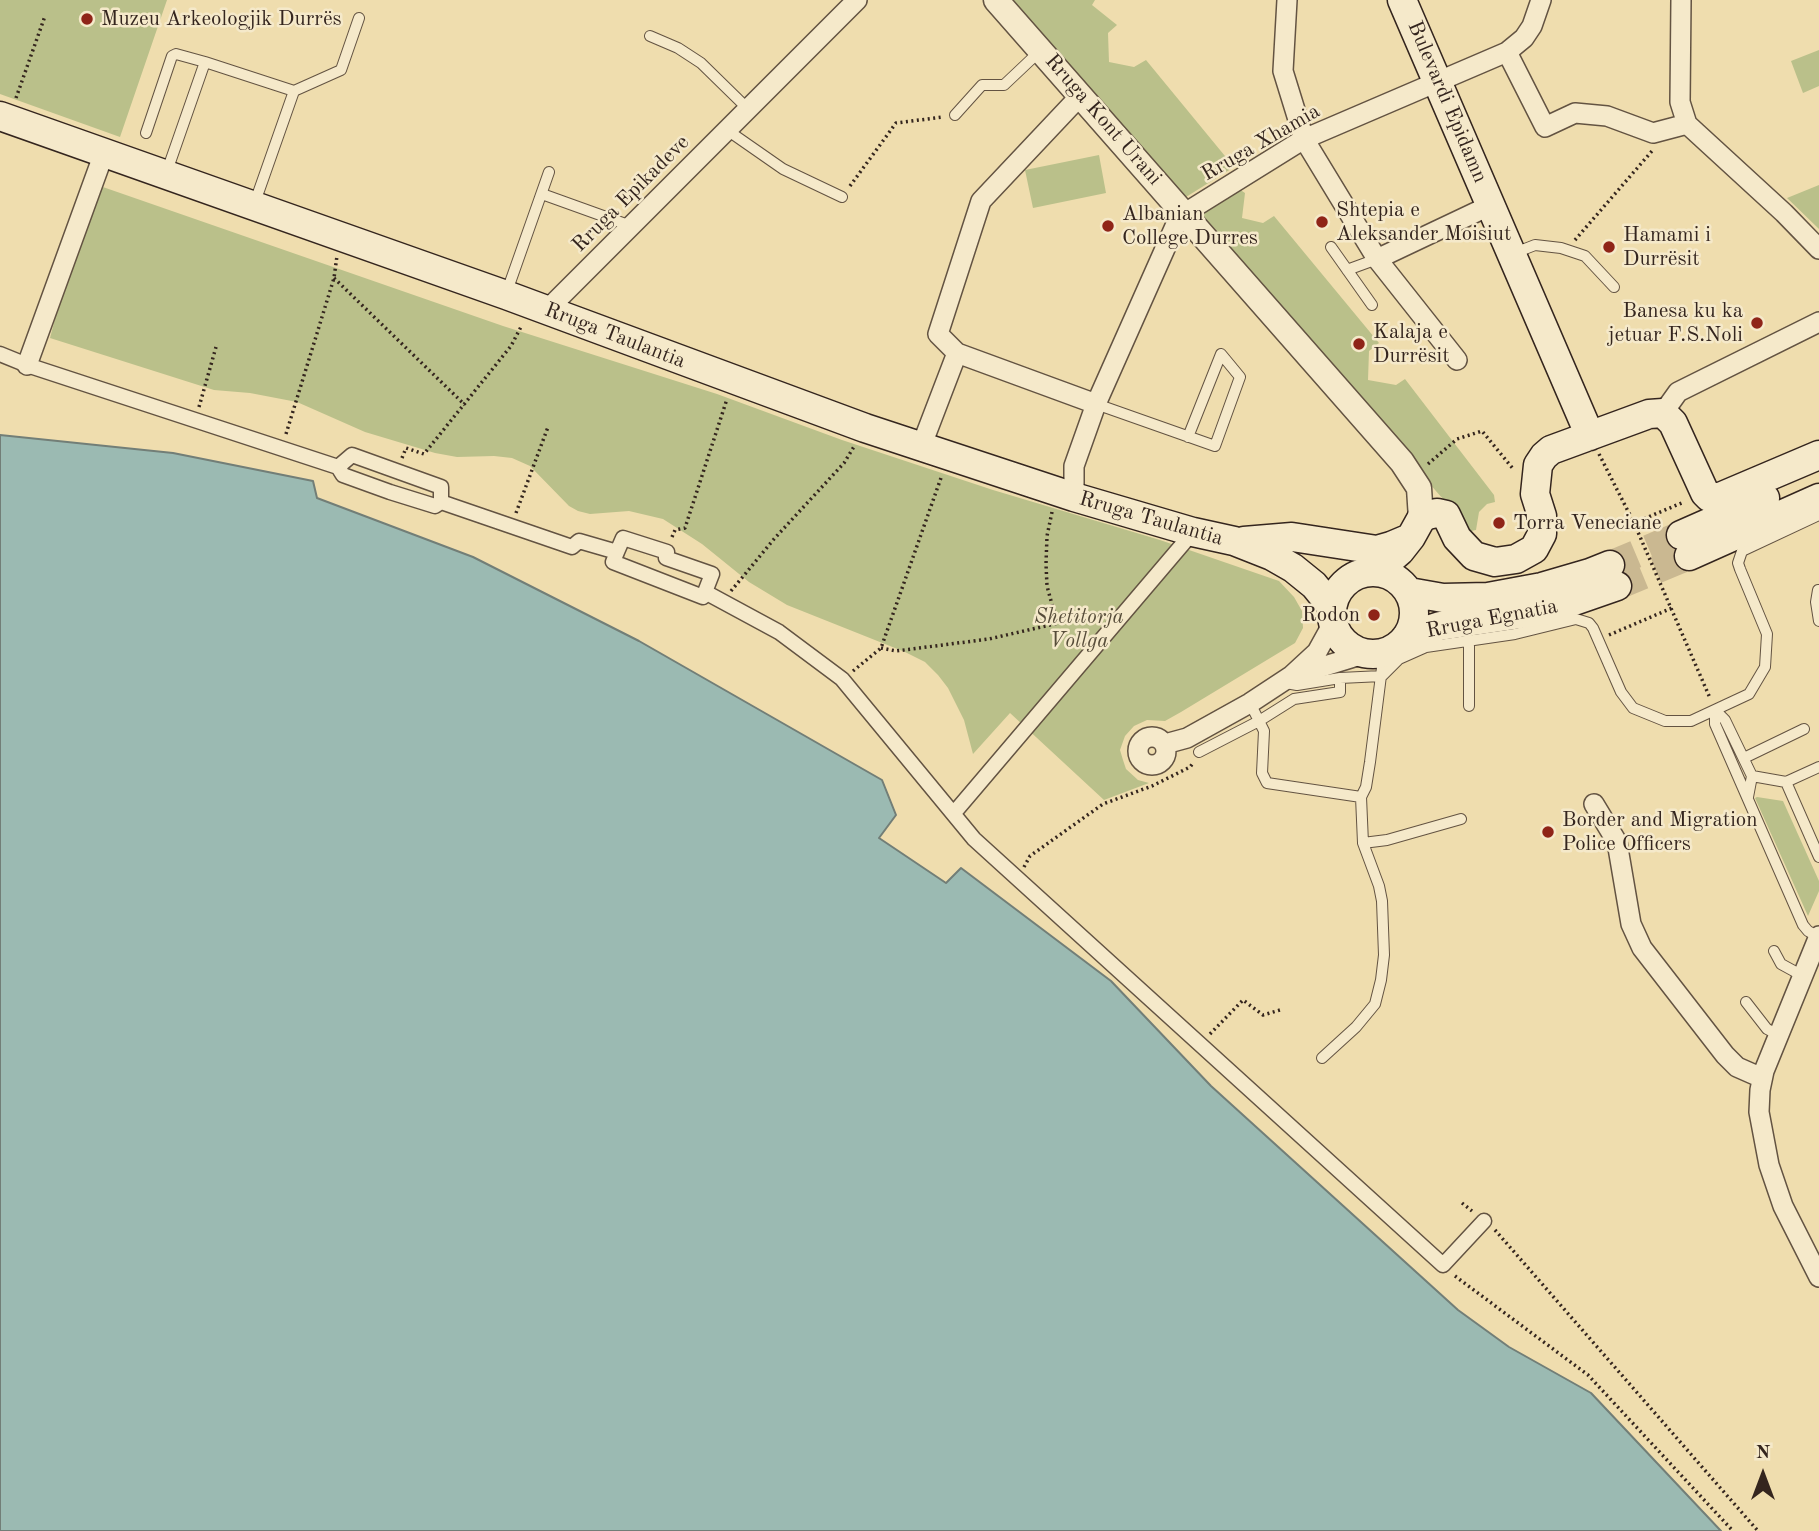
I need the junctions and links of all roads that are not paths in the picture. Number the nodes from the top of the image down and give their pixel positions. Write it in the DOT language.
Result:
graph roads {
  1 [pos="857,0"];
  2 [pos="996,0"];
  3 [pos="1287,0"];
  4 [pos="1402,0"];
  5 [pos="1541,0"];
  6 [pos="1681,0"];
  7 [pos="359,19"];
  8 [pos="650,36"];
  9 [pos="1041,50"];
  10 [pos="1507,52"];
  11 [pos="205,62"];
  12 [pos="1438,82"];
  13 [pos="294,91"];
  14 [pos="1080,96"];
  15 [pos="748,109"];
  16 [pos="955,115"];
  17 [pos="4,118"];
  18 [pos="1687,124"];
  19 [pos="727,130"];
  20 [pos="146,133"];
  21 [pos="1304,139"];
  22 [pos="104,153"];
  23 [pos="548,172"];
  24 [pos="165,175"];
  25 [pos="541,194"];
  26 [pos="842,197"];
  27 [pos="1491,205"];
  28 [pos="254,206"];
  29 [pos="1185,213"];
  30 [pos="631,226"];
  31 [pos="1331,247"];
  32 [pos="1819,249"];
  33 [pos="1512,255"];
  34 [pos="1377,259"];
  35 [pos="1348,270"];
  36 [pos="1614,287"];
  37 [pos="506,295"];
  38 [pos="1371,305"];
  39 [pos="540,308"];
  40 [pos="1819,322"];
  41 [pos="957,353"];
  42 [pos="0,354"];
  43 [pos="1457,360"];
  44 [pos="27,365"];
  45 [pos="1096,404"];
  46 [pos="1662,413"];
  47 [pos="1590,436"];
  48 [pos="1188,437"];
  49 [pos="921,447"];
  50 [pos="1819,455"];
  51 [pos="338,467"];
  52 [pos="1819,475"];
  53 [pos="1067,495"];
  54 [pos="1819,498"];
  55 [pos="442,502"];
  56 [pos="1819,515"];
  57 [pos="1426,524"];
  58 [pos="1194,532"];
  59 [pos="1234,541"];
  60 [pos="617,552"];
  61 [pos="1369,573"];
  62 [pos="1818,590"];
  63 [pos="705,592"];
  64 [pos="1409,592"];
  65 [pos="1332,615"];
  66 [pos="1819,621"];
  67 [pos="1469,640"];
  68 [pos="1385,655"];
  69 [pos="1340,678"];
  70 [pos="1287,679"];
  71 [pos="1469,706"];
  72 [pos="1715,710"];
  73 [pos="1255,712"];
  74 [pos="1804,729"];
  75 [pos="1165,744"];
  76 [pos="1199,751"];
  77 [pos="1744,758"];
  78 [pos="1819,767"];
  79 [pos="1752,776"];
  80 [pos="1786,782"];
  81 [pos="1361,797"];
  82 [pos="1748,797"];
  83 [pos="1594,804"];
  84 [pos="954,813"];
  85 [pos="1461,819"];
  86 [pos="1814,833"];
  87 [pos="1363,842"];
  88 [pos="1819,857"];
  89 [pos="1819,937"];
  90 [pos="1774,951"];
  91 [pos="1802,976"];
  92 [pos="1745,1002"];
  93 [pos="1779,1035"];
  94 [pos="1322,1058"];
  95 [pos="1762,1078"];
  96 [pos="1489,1225"];
  97 [pos="1819,1277"];
  1 -- 15 [label="street, Rruga Epikadeve"];
  2 -- 9 [label="street, Rruga Kont Urani"];
  3 -- 21 [label="street"];
  4 -- 12 [label="main road, Bulevardi Epidamn"];
  5 -- 10 [label="street"];
  6 -- 18 [label="street"];
  7 -- 13 [label="lane"];
  8 -- 15 [label="lane"];
  9 -- 14 [label="street, Rruga Kont Urani"];
  9 -- 16 [label="lane"];
  10 -- 12 [label="street, Rruga Xhamia"];
  10 -- 18 [label="street"];
  11 -- 13 [label="lane"];
  11 -- 20 [label="lane"];
  11 -- 24 [label="lane"];
  12 -- 21 [label="street, Rruga Xhamia"];
  12 -- 27 [label="main road, Bulevardi Epidamn"];
  13 -- 28 [label="lane"];
  14 -- 29 [label="street, Rruga Kont Urani"];
  14 -- 41 [label="street"];
  15 -- 19 [label="street, Rruga Epikadeve"];
  17 -- 22 [label="main road, Rruga Taulantia"];
  18 -- 32 [label="street"];
  19 -- 26 [label="lane"];
  19 -- 30 [label="street, Rruga Epikadeve"];
  21 -- 29 [label="street, Rruga Xhamia"];
  21 -- 34 [label="street"];
  22 -- 24 [label="main road, Rruga Taulantia"];
  22 -- 44 [label="street"];
  23 -- 25 [label="lane"];
  24 -- 28 [label="main road, Rruga Taulantia"];
  25 -- 30 [label="lane"];
  25 -- 37 [label="lane"];
  27 -- 33 [label="main road, Bulevardi Epidamn"];
  27 -- 34 [label="street"];
  28 -- 37 [label="main road, Rruga Taulantia"];
  29 -- 45 [label="street"];
  29 -- 57 [label="street, Rruga Kont Urani"];
  30 -- 39 [label="street, Rruga Epikadeve"];
  31 -- 35 [label="lane"];
  33 -- 36 [label="lane"];
  33 -- 47 [label="main road, Bulevardi Epidamn"];
  34 -- 35 [label="lane"];
  34 -- 43 [label="street"];
  35 -- 38 [label="lane"];
  37 -- 39 [label="main road, Rruga Taulantia"];
  39 -- 49 [label="main road, Rruga Taulantia"];
  40 -- 46 [label="street"];
  41 -- 45 [label="street"];
  41 -- 49 [label="street"];
  42 -- 44 [label="street"];
  44 -- 51 [label="street"];
  45 -- 48 [label="lane"];
  45 -- 53 [label="street"];
  46 -- 47 [label="main road"];
  46 -- 50 [label="main road"];
  47 -- 57 [label="main road, Rruga Kont Urani"];
  48 -- 48 [label="lane"];
  49 -- 53 [label="main road, Rruga Taulantia"];
  51 -- 55 [label="street"];
  51 -- 55 [label="street"];
  52 -- 54 [label="main road"];
  53 -- 58 [label="main road, Rruga Taulantia"];
  55 -- 60 [label="street"];
  56 -- 72 [label="lane"];
  57 -- 59 [label="main road"];
  57 -- 61 [label="main road"];
  58 -- 59 [label="main road, Rruga Taulantia"];
  58 -- 84 [label="street"];
  59 -- 61 [label="main road, Rruga Taulantia"];
  59 -- 65 [label="main road, Rruga Taulantia"];
  60 -- 63 [label="street"];
  60 -- 63 [label="street"];
  61 -- 64 [label="main road"];
  61 -- 65 [label="main road"];
  62 -- 66 [label="lane"];
  63 -- 84 [label="street"];
  64 -- 68 [label="main road"];
  64 -- 68 [label="main road, Rruga Egnatia"];
  65 -- 68 [label="main road"];
  65 -- 70 [label="street"];
  67 -- 68 [label="lane"];
  67 -- 71 [label="lane"];
  67 -- 72 [label="lane"];
  68 -- 69 [label="lane"];
  68 -- 70 [label="street"];
  68 -- 81 [label="lane"];
  69 -- 70 [label="lane"];
  69 -- 73 [label="lane"];
  70 -- 73 [label="street"];
  72 -- 77 [label="lane"];
  72 -- 82 [label="lane"];
  73 -- 75 [label="street"];
  73 -- 76 [label="lane"];
  73 -- 81 [label="lane"];
  74 -- 77 [label="lane"];
  77 -- 79 [label="lane"];
  78 -- 80 [label="lane"];
  79 -- 80 [label="lane"];
  79 -- 82 [label="lane"];
  80 -- 86 [label="lane"];
  81 -- 87 [label="lane"];
  82 -- 89 [label="lane"];
  83 -- 95 [label="street"];
  84 -- 96 [label="street"];
  85 -- 87 [label="lane"];
  86 -- 88 [label="lane"];
  87 -- 94 [label="lane"];
  89 -- 91 [label="street"];
  90 -- 91 [label="lane"];
  91 -- 93 [label="street"];
  92 -- 93 [label="lane"];
  93 -- 95 [label="street"];
  95 -- 97 [label="street"];
}
